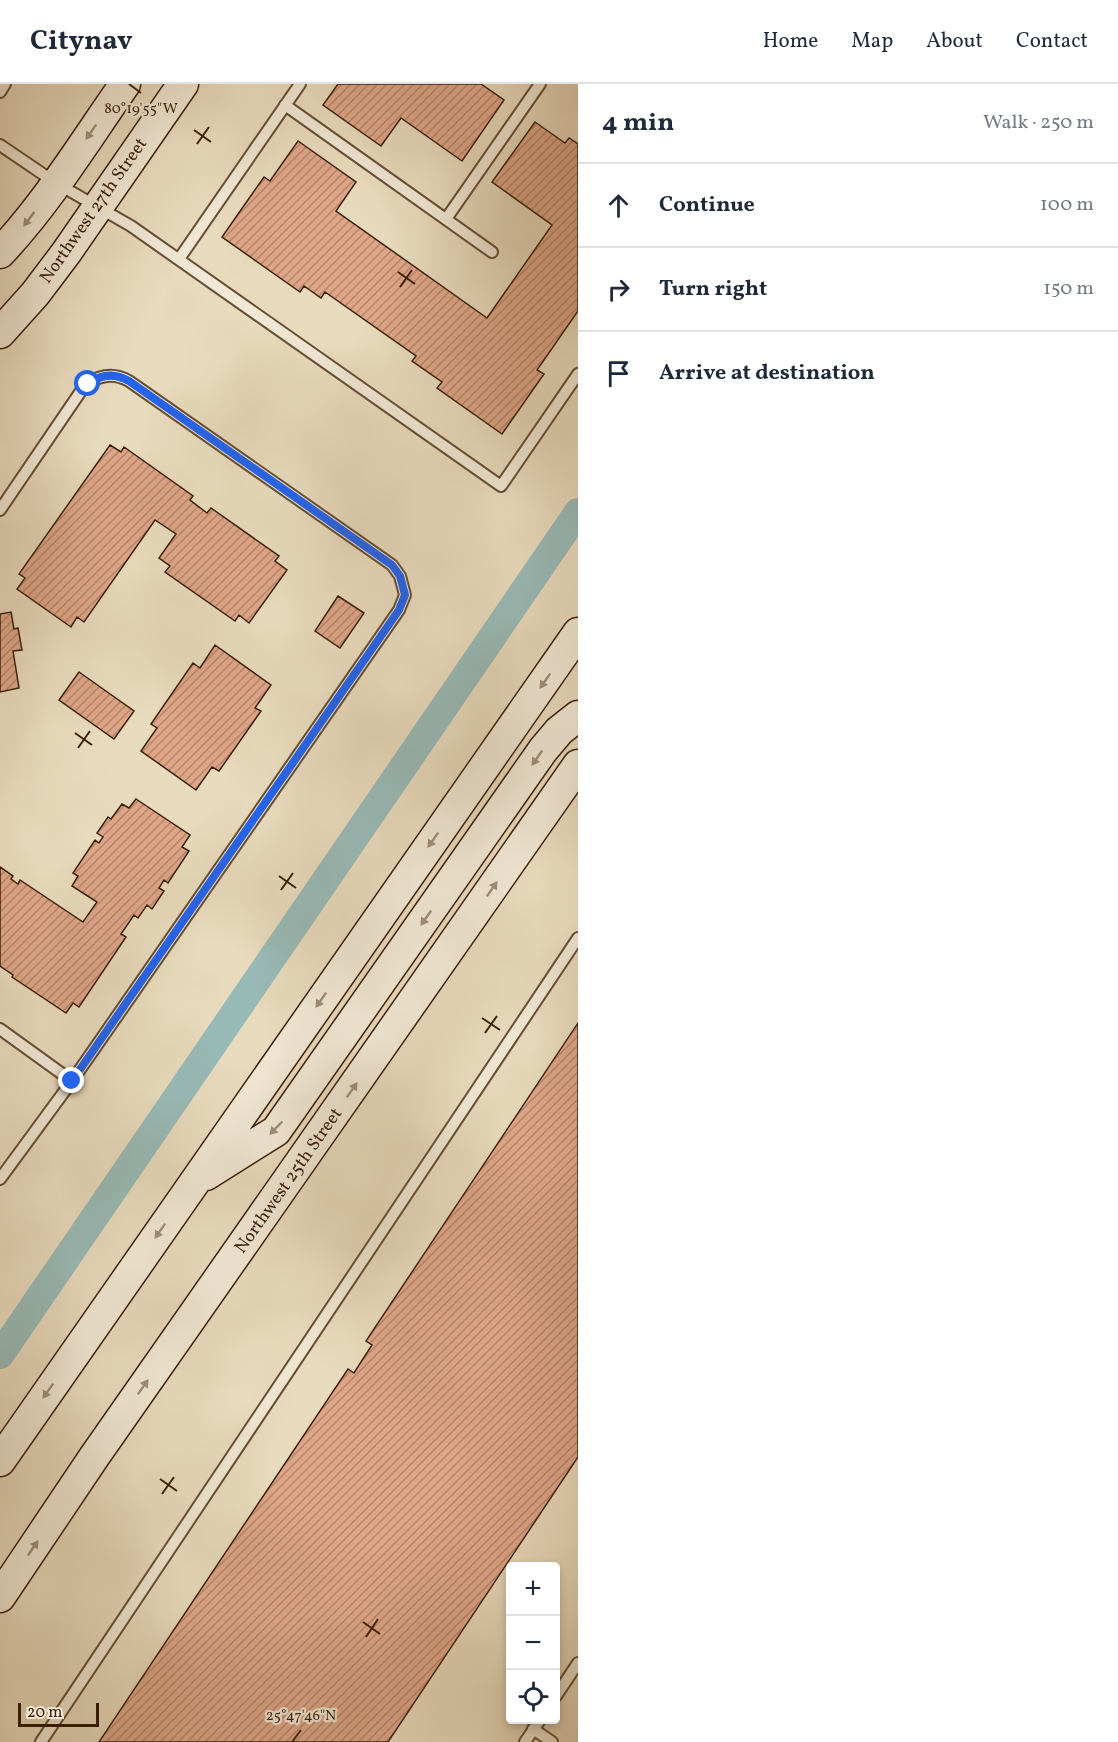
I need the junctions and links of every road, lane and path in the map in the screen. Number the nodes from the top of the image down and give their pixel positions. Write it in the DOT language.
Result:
graph roads {
  1 [pos="5,84"];
  2 [pos="125,84"];
  3 [pos="183,84"];
  4 [pos="300,84"];
  5 [pos="540,84"];
  6 [pos="0,92"];
  7 [pos="285,105"];
  8 [pos="0,145"];
  9 [pos="56,183"];
  10 [pos="97,208"];
  11 [pos="446,219"];
  12 [pos="492,252"];
  13 [pos="0,253"];
  14 [pos="179,259"];
  15 [pos="0,333"];
  16 [pos="578,374"];
  17 [pos="0,510"];
  18 [pos="578,633"];
  19 [pos="578,716"];
  20 [pos="578,765"];
  21 [pos="578,938"];
  22 [pos="0,1029"];
  23 [pos="72,1081"];
  24 [pos="0,1179"];
  25 [pos="193,1183"];
  26 [pos="0,1461"];
  27 [pos="0,1597"];
  28 [pos="578,1663"];
  29 [pos="560,1689"];
  30 [pos="536,1724"];
  31 [pos="533,1729"];
  32 [pos="41,1742"];
  33 [pos="525,1742"];
  34 [pos="552,1742"];
  1 -- 6 [label="lane"];
  2 -- 9 [label="main road, one-way"];
  3 -- 10 [label="main road, Northwest 27th Street"];
  4 -- 7 [label="lane"];
  5 -- 11 [label="lane"];
  7 -- 11 [label="lane"];
  7 -- 14 [label="lane"];
  8 -- 9 [label="lane"];
  9 -- 10 [label="lane"];
  9 -- 13 [label="main road, one-way"];
  10 -- 14 [label="lane"];
  10 -- 15 [label="main road, Northwest 27th Street"];
  11 -- 12 [label="lane"];
  14 -- 16 [label="lane"];
  17 -- 23 [label="lane"];
  18 -- 25 [label="main road, one-way"];
  19 -- 25 [label="main road, one-way"];
  27 -- 20 [label="main road, Northwest 25th Street, one-way"];
  21 -- 32 [label="lane"];
  22 -- 23 [label="lane"];
  23 -- 24 [label="lane"];
  25 -- 26 [label="main road, one-way"];
  28 -- 29 [label="lane"];
  30 -- 31 [label="lane"];
  31 -- 33 [label="lane"];
  31 -- 34 [label="lane"];
}
